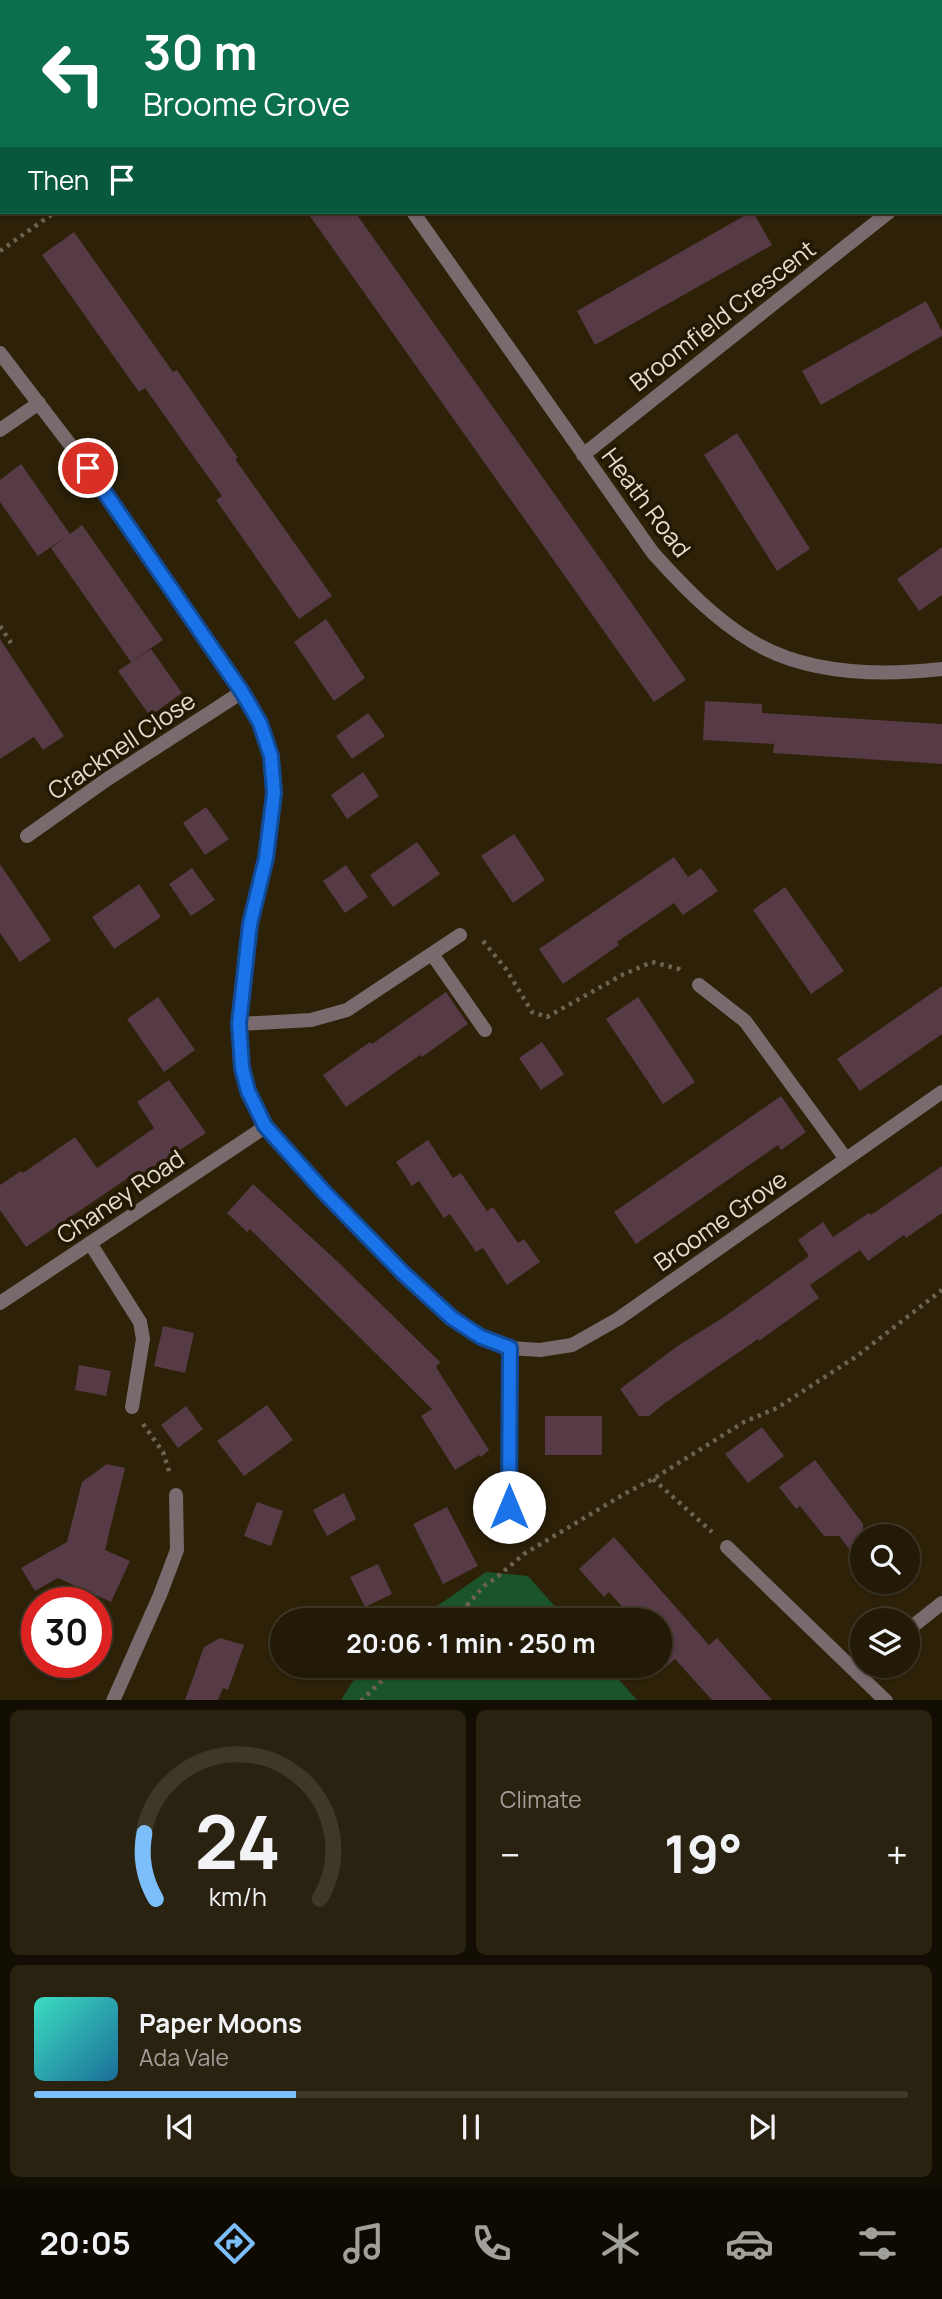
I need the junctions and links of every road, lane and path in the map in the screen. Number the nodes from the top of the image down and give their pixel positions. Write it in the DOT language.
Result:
graph roads {
  1 [pos="52,214"];
  2 [pos="414,214"];
  3 [pos="886,214"];
  4 [pos="0,251"];
  5 [pos="0,353"];
  6 [pos="39,403"];
  7 [pos="0,430"];
  8 [pos="583,454"];
  9 [pos="0,626"];
  10 [pos="11,643"];
  11 [pos="942,669"];
  12 [pos="242,692"];
  13 [pos="27,836"];
  14 [pos="460,935"];
  15 [pos="432,954"];
  16 [pos="699,985"];
  17 [pos="239,1024"];
  18 [pos="485,1030"];
  19 [pos="942,1092"];
  20 [pos="265,1126"];
  21 [pos="846,1159"];
  22 [pos="90,1242"];
  23 [pos="942,1290"];
  24 [pos="0,1303"];
  25 [pos="510,1348"];
  26 [pos="132,1407"];
  27 [pos="653,1479"];
  28 [pos="176,1495"];
  29 [pos="509,1534"];
  30 [pos="727,1547"];
  31 [pos="524,1554"];
  32 [pos="517,1560"];
  33 [pos="942,1603"];
  34 [pos="462,1608"];
  35 [pos="920,1620"];
  36 [pos="850,1666"];
  37 [pos="384,1678"];
  38 [pos="862,1678"];
  39 [pos="113,1700"];
  40 [pos="361,1700"];
  41 [pos="886,1700"];
  1 -- 4 [label="path"];
  2 -- 8 [label="street, Heath Road"];
  3 -- 8 [label="street, Broomfield Crescent"];
  5 -- 6 [label="street, Broome Grove"];
  6 -- 7 [label="street"];
  6 -- 12 [label="street, Broome Grove"];
  8 -- 11 [label="street, Heath Road"];
  9 -- 10 [label="path"];
  12 -- 13 [label="street, Cracknell Close"];
  12 -- 17 [label="street, Broome Grove"];
  14 -- 15 [label="street"];
  14 -- 16 [label="path"];
  15 -- 17 [label="street"];
  15 -- 18 [label="street"];
  16 -- 21 [label="street"];
  17 -- 20 [label="street, Broome Grove"];
  19 -- 21 [label="street, Broome Grove"];
  20 -- 22 [label="street, Chaney Road"];
  20 -- 25 [label="street, Broome Grove"];
  21 -- 25 [label="street, Broome Grove"];
  22 -- 24 [label="street, Chaney Road"];
  22 -- 26 [label="street"];
  23 -- 27 [label="path"];
  25 -- 29 [label="street"];
  26 -- 28 [label="path"];
  27 -- 30 [label="path"];
  27 -- 31 [label="path"];
  28 -- 39 [label="street"];
  30 -- 36 [label="street"];
  32 -- 34 [label="path"];
  33 -- 35 [label="street"];
  37 -- 40 [label="path"];
  38 -- 41 [label="street"];
}
